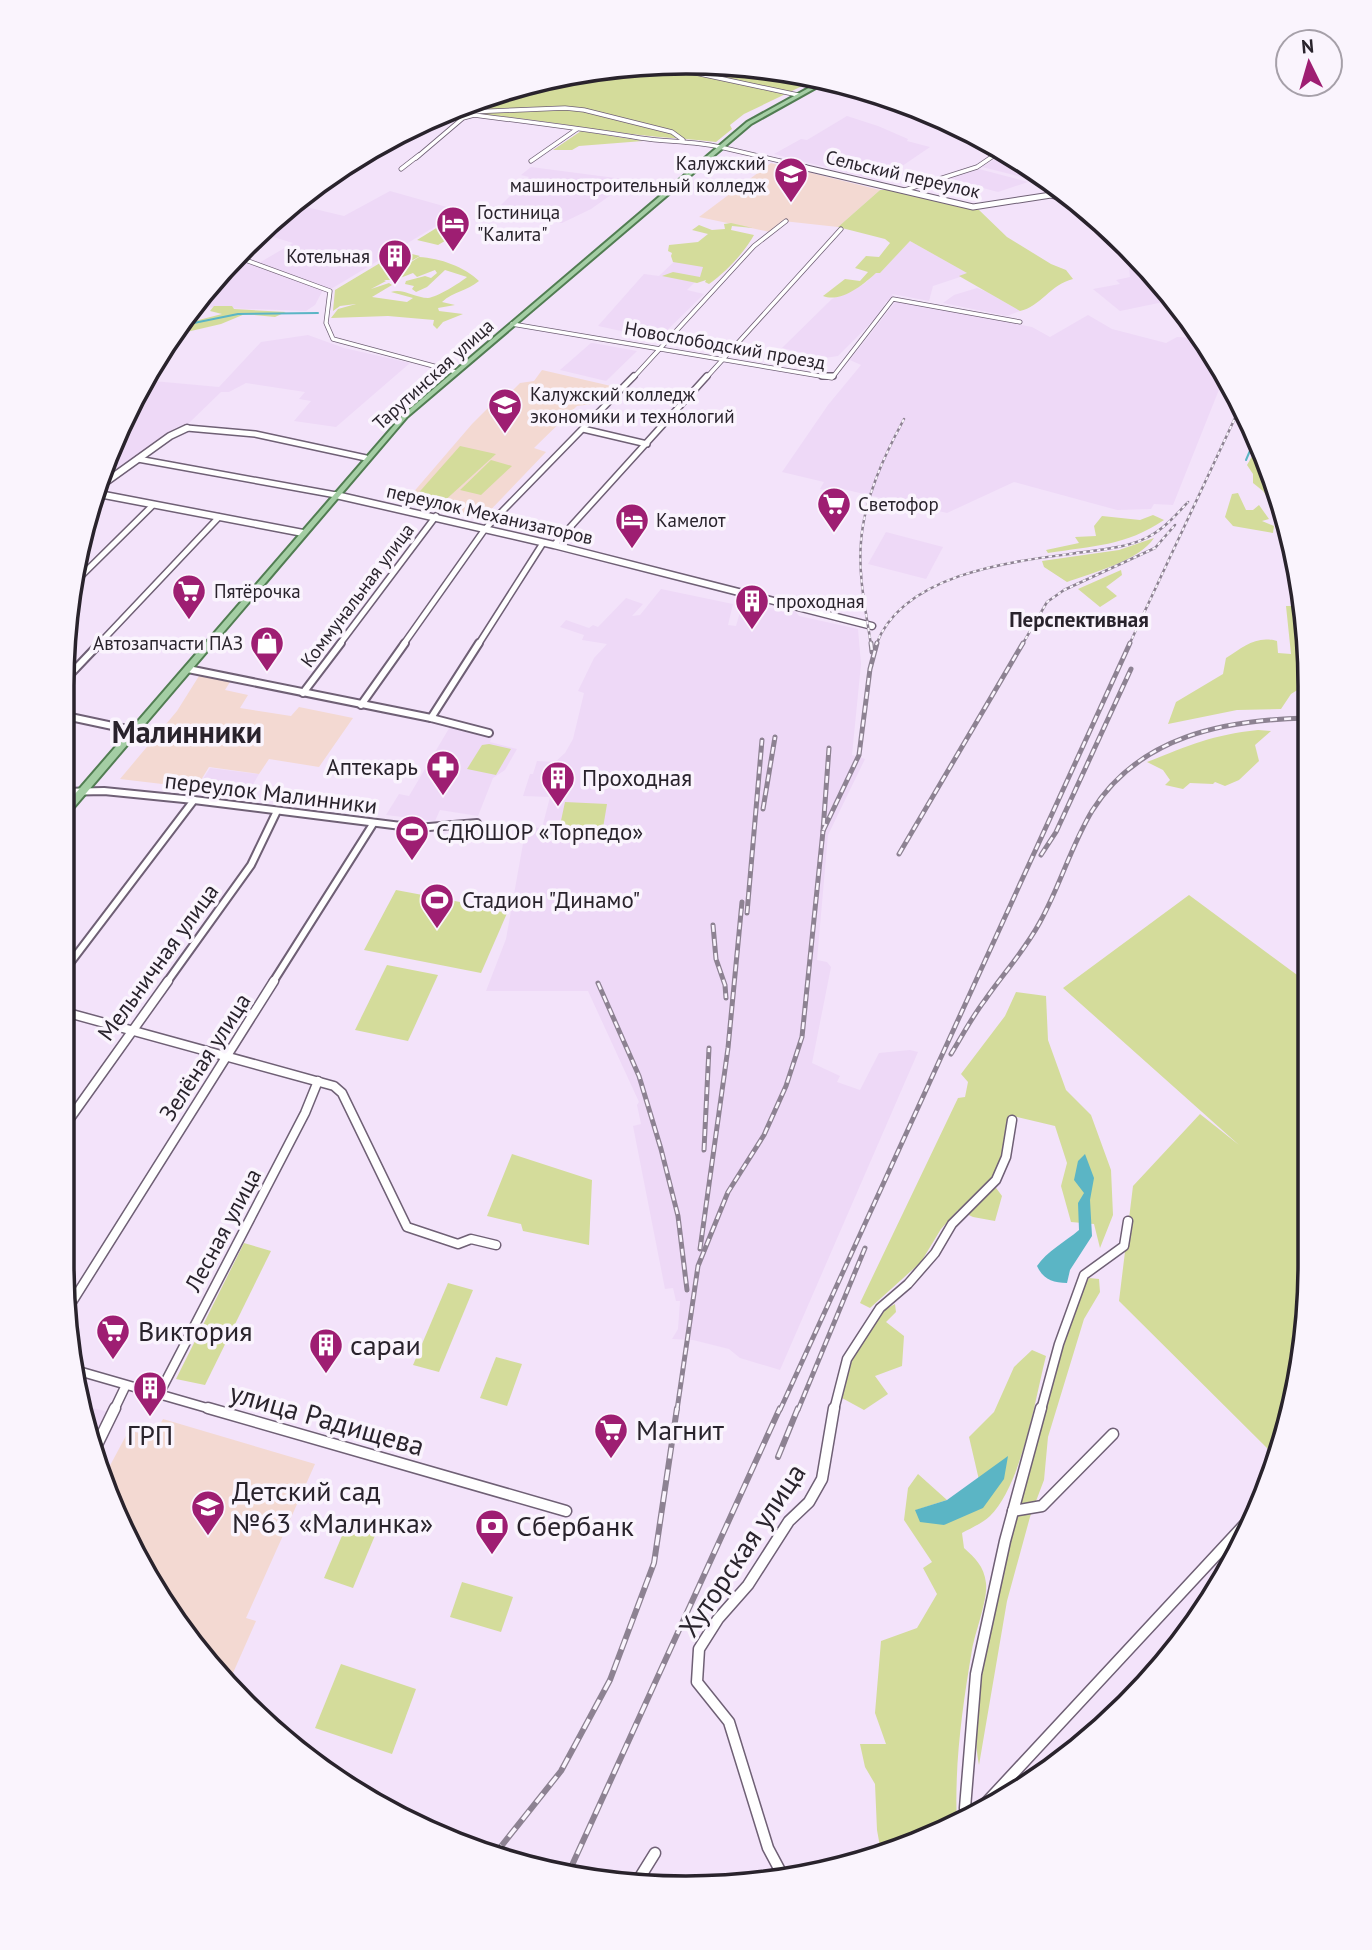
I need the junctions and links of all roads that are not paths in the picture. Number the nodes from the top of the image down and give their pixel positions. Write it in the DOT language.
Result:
graph roads {
  1 [pos="702,74"];
  2 [pos="813,87"];
  3 [pos="798,95"];
  4 [pos="474,112"];
  5 [pos="578,128"];
  6 [pos="684,140"];
  7 [pos="720,147"];
  8 [pos="993,156"];
  9 [pos="531,161"];
  10 [pos="401,169"];
  11 [pos="905,190"];
  12 [pos="1051,195"];
  13 [pos="786,221"];
  14 [pos="841,229"];
  15 [pos="246,260"];
  16 [pos="1020,322"];
  17 [pos="512,324"];
  18 [pos="661,349"];
  19 [pos="724,360"];
  20 [pos="456,372"];
  21 [pos="187,428"];
  22 [pos="583,429"];
  23 [pos="647,444"];
  24 [pos="366,458"];
  25 [pos="138,459"];
  26 [pos="110,479"];
  27 [pos="104,495"];
  28 [pos="336,495"];
  29 [pos="153,505"];
  30 [pos="436,516"];
  31 [pos="219,517"];
  32 [pos="485,529"];
  33 [pos="303,533"];
  34 [pos="543,543"];
  35 [pos="554,545"];
  36 [pos="84,573"];
  37 [pos="872,626"];
  38 [pos="188,669"];
  39 [pos="74,670"];
  40 [pos="303,693"];
  41 [pos="361,705"];
  42 [pos="74,718"];
  43 [pos="431,718"];
  44 [pos="136,731"];
  45 [pos="489,733"];
  46 [pos="74,791"];
  47 [pos="84,791"];
  48 [pos="194,800"];
  49 [pos="74,802"];
  50 [pos="277,811"];
  51 [pos="477,823"];
  52 [pos="373,824"];
  53 [pos="74,958"];
  54 [pos="74,1014"];
  55 [pos="132,1030"];
  56 [pos="228,1056"];
  57 [pos="318,1081"];
  58 [pos="74,1113"];
  59 [pos="1012,1120"];
  60 [pos="1128,1221"];
  61 [pos="496,1245"];
  62 [pos="75,1298"];
  63 [pos="83,1373"];
  64 [pos="125,1387"];
  65 [pos="158,1396"];
  66 [pos="1113,1434"];
  67 [pos="99,1440"];
  68 [pos="566,1511"];
  69 [pos="1013,1511"];
  70 [pos="1235,1534"];
  71 [pos="995,1792"];
  72 [pos="965,1809"];
  73 [pos="655,1853"];
  74 [pos="779,1869"];
  75 [pos="642,1875"];
  1 -- 3 [label="street"];
  2 -- 3 [label="main road, Тарутинская улица"];
  3 -- 7 [label="main road, Тарутинская улица"];
  4 -- 6 [label="street"];
  5 -- 6 [label="street"];
  5 -- 9 [label="street"];
  5 -- 10 [label="street"];
  6 -- 7 [label="street"];
  7 -- 11 [label="street, Сельский переулок"];
  7 -- 17 [label="main road, Тарутинская улица"];
  8 -- 11 [label="street"];
  11 -- 12 [label="street, Сельский переулок"];
  13 -- 18 [label="street"];
  14 -- 19 [label="street"];
  15 -- 20 [label="street"];
  16 -- 19 [label="street, Новослободский проезд"];
  17 -- 18 [label="street, Новослободский проезд"];
  17 -- 20 [label="main road, Тарутинская улица"];
  18 -- 19 [label="street, Новослободский проезд"];
  18 -- 22 [label="street"];
  19 -- 23 [label="street"];
  20 -- 24 [label="main road, Тарутинская улица"];
  21 -- 24 [label="street"];
  21 -- 25 [label="street"];
  22 -- 23 [label="street"];
  22 -- 32 [label="street"];
  23 -- 35 [label="street"];
  24 -- 28 [label="main road, Тарутинская улица"];
  25 -- 26 [label="street"];
  25 -- 28 [label="street, переулок Механизаторов"];
  27 -- 29 [label="street"];
  28 -- 30 [label="street, переулок Механизаторов"];
  28 -- 33 [label="main road, Тарутинская улица"];
  29 -- 31 [label="street"];
  29 -- 36 [label="street"];
  30 -- 32 [label="street, переулок Механизаторов"];
  30 -- 40 [label="street, Коммунальная улица"];
  31 -- 33 [label="street"];
  31 -- 39 [label="street"];
  32 -- 34 [label="street, переулок Механизаторов"];
  32 -- 41 [label="street"];
  33 -- 38 [label="main road, Тарутинская улица"];
  34 -- 35 [label="street, переулок Механизаторов"];
  34 -- 43 [label="street"];
  35 -- 37 [label="street, переулок Механизаторов"];
  38 -- 40 [label="street"];
  38 -- 44 [label="main road, Тарутинская улица"];
  40 -- 41 [label="street"];
  41 -- 43 [label="street"];
  42 -- 44 [label="street"];
  43 -- 45 [label="street"];
  44 -- 47 [label="main road, Тарутинская улица"];
  46 -- 47 [label="street, переулок Малинники"];
  47 -- 48 [label="street, переулок Малинники"];
  47 -- 49 [label="main road, Тарутинская улица"];
  48 -- 50 [label="street, переулок Малинники"];
  48 -- 53 [label="street"];
  50 -- 52 [label="street, переулок Малинники"];
  50 -- 55 [label="street, Мельничная улица"];
  51 -- 52 [label="street, переулок Малинники"];
  52 -- 56 [label="street, Зелёная улица"];
  54 -- 55 [label="street"];
  55 -- 56 [label="street"];
  55 -- 58 [label="street, Мельничная улица"];
  56 -- 57 [label="street"];
  56 -- 62 [label="street, Зелёная улица"];
  57 -- 61 [label="street"];
  57 -- 65 [label="street, Лесная улица"];
  59 -- 74 [label="street, Хуторская улица"];
  60 -- 69 [label="street"];
  63 -- 64 [label="street, улица Радищева"];
  64 -- 65 [label="street, улица Радищева"];
  64 -- 67 [label="street"];
  65 -- 68 [label="street, улица Радищева"];
  66 -- 69 [label="street"];
  69 -- 72 [label="street"];
  70 -- 71 [label="street"];
  73 -- 75 [label="street"];
}
